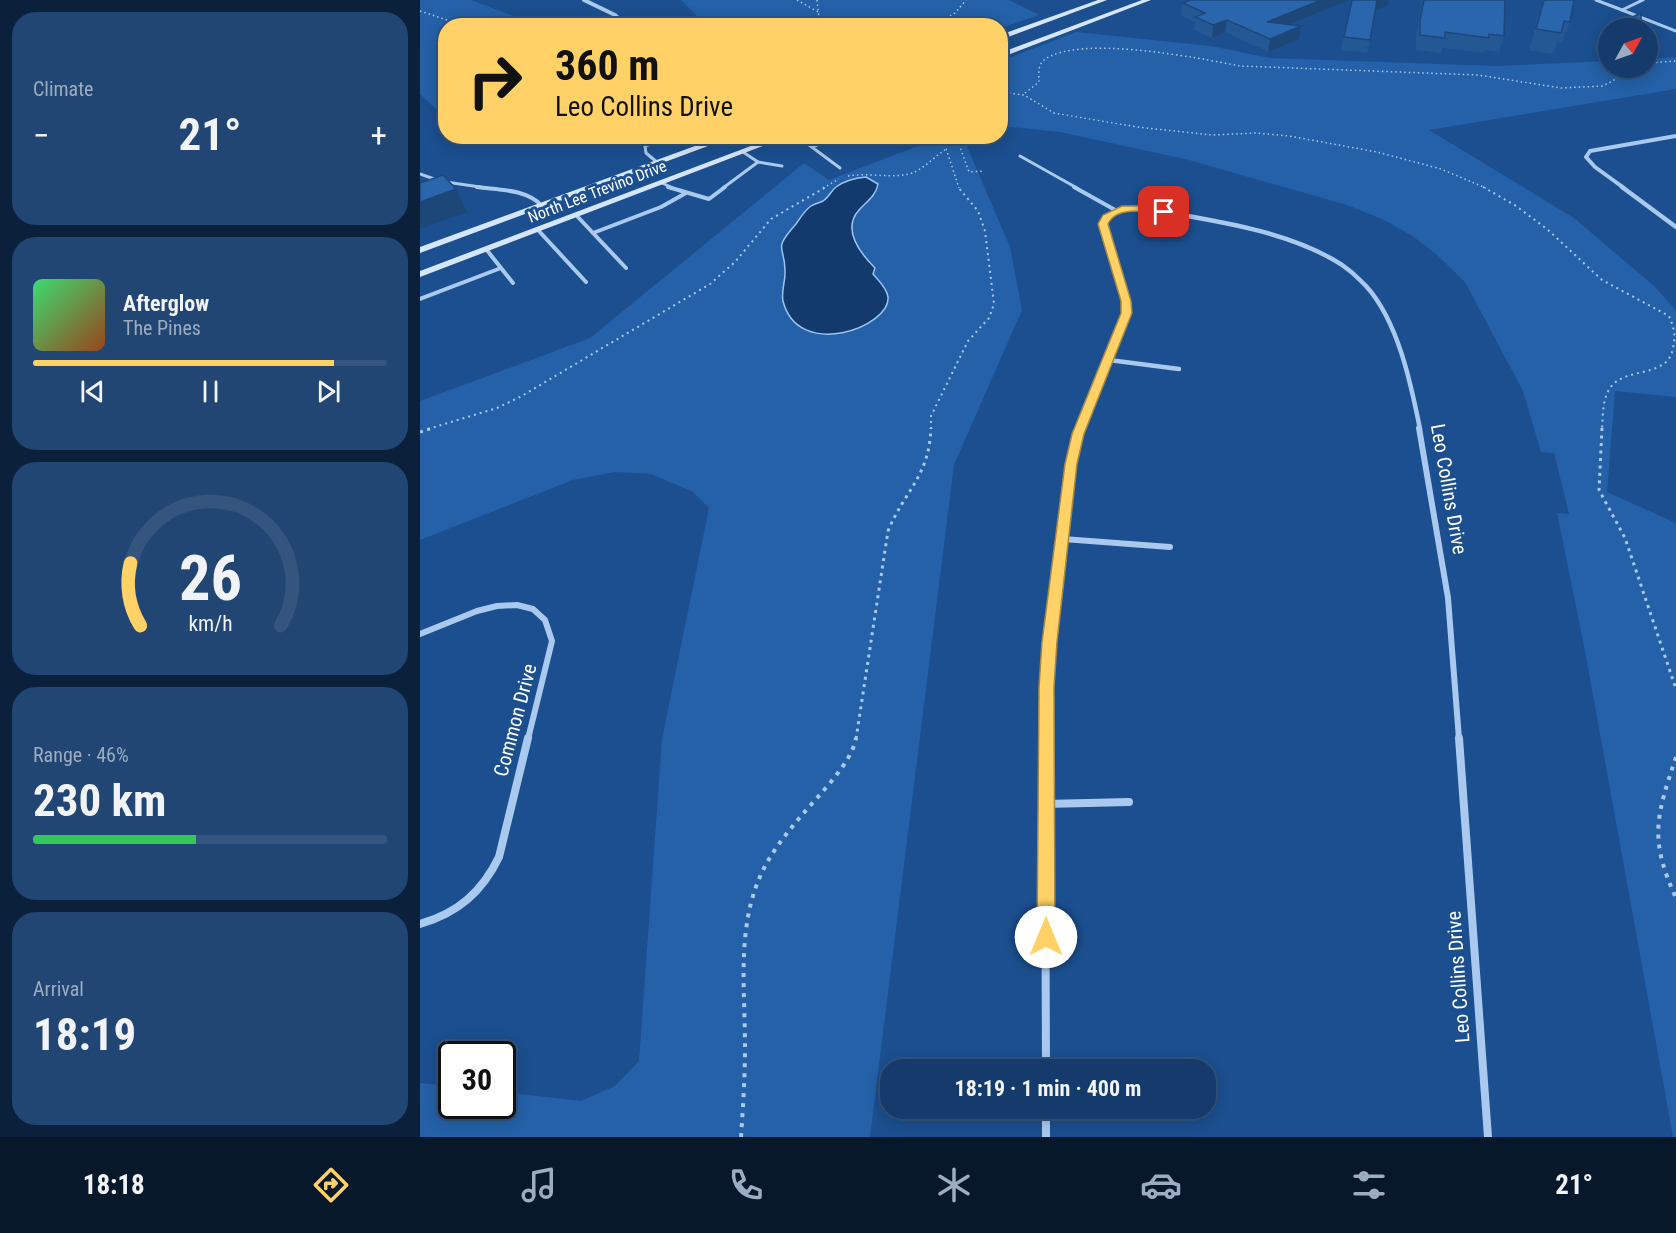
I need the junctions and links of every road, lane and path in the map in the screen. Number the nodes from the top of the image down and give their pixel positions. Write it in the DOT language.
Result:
graph roads {
  1 [pos="584,0"];
  2 [pos="797,0"];
  3 [pos="817,0"];
  4 [pos="966,0"];
  5 [pos="1101,0"];
  6 [pos="1148,0"];
  7 [pos="1596,0"];
  8 [pos="1643,0"];
  9 [pos="1622,10"];
  10 [pos="420,11"];
  11 [pos="818,12"];
  12 [pos="441,18"];
  13 [pos="618,18"];
  14 [pos="819,18"];
  15 [pos="947,18"];
  16 [pos="1676,31"];
  17 [pos="1008,35"];
  18 [pos="1008,53"];
  19 [pos="1676,61"];
  20 [pos="1658,62"];
  21 [pos="1615,78"];
  22 [pos="1008,93"];
  23 [pos="1025,93"];
  24 [pos="1676,136"];
  25 [pos="651,144"];
  26 [pos="708,144"];
  27 [pos="764,144"];
  28 [pos="808,144"];
  29 [pos="819,144"];
  30 [pos="944,144"];
  31 [pos="959,144"];
  32 [pos="645,146"];
  33 [pos="812,147"];
  34 [pos="946,149"];
  35 [pos="743,152"];
  36 [pos="1020,156"];
  37 [pos="758,162"];
  38 [pos="658,163"];
  39 [pos="782,166"];
  40 [pos="840,168"];
  41 [pos="984,171"];
  42 [pos="420,174"];
  43 [pos="441,181"];
  44 [pos="662,183"];
  45 [pos="430,187"];
  46 [pos="686,193"];
  47 [pos="542,206"];
  48 [pos="1117,211"];
  49 [pos="576,216"];
  50 [pos="1676,226"];
  51 [pos="538,230"];
  52 [pos="593,233"];
  53 [pos="486,249"];
  54 [pos="420,250"];
  55 [pos="501,268"];
  56 [pos="626,268"];
  57 [pos="420,274"];
  58 [pos="586,282"];
  59 [pos="513,284"];
  60 [pos="420,299"];
  61 [pos="1109,360"];
  62 [pos="1179,369"];
  63 [pos="420,432"];
  64 [pos="1063,539"];
  65 [pos="1170,547"];
  66 [pos="420,634"];
  67 [pos="1676,690"];
  68 [pos="1676,757"];
  69 [pos="1129,802"];
  70 [pos="1045,804"];
  71 [pos="1676,898"];
  72 [pos="420,924"];
  73 [pos="1046,1059"];
  74 [pos="1046,1119"];
  75 [pos="741,1137"];
  76 [pos="1046,1137"];
  77 [pos="1488,1137"];
  1 -- 13 [label="street"];
  2 -- 11 [label="path"];
  3 -- 11 [label="path"];
  4 -- 15 [label="path"];
  5 -- 17 [label="main road"];
  6 -- 18 [label="main road"];
  7 -- 9 [label="lane"];
  8 -- 9 [label="lane"];
  9 -- 16 [label="lane"];
  10 -- 12 [label="path"];
  11 -- 14 [label="path"];
  19 -- 20 [label="path"];
  21 -- 23 [label="path"];
  22 -- 23 [label="path"];
  23 -- 67 [label="path"];
  24 -- 50 [label="street"];
  25 -- 32 [label="lane"];
  26 -- 38 [label="main road, North Lee Trevino Drive"];
  27 -- 35 [label="main road, North Lee Trevino Drive"];
  28 -- 33 [label="lane"];
  29 -- 33 [label="lane"];
  30 -- 34 [label="path"];
  31 -- 41 [label="path"];
  32 -- 38 [label="lane"];
  33 -- 40 [label="lane"];
  34 -- 63 [label="path"];
  34 -- 75 [label="path"];
  35 -- 37 [label="lane"];
  35 -- 44 [label="main road, North Lee Trevino Drive"];
  36 -- 48 [label="lane"];
  37 -- 39 [label="lane"];
  37 -- 46 [label="lane"];
  38 -- 47 [label="main road, North Lee Trevino Drive"];
  42 -- 43 [label="lane"];
  43 -- 45 [label="lane"];
  43 -- 47 [label="lane"];
  44 -- 46 [label="lane"];
  44 -- 49 [label="main road, North Lee Trevino Drive"];
  46 -- 52 [label="lane"];
  47 -- 54 [label="main road, North Lee Trevino Drive"];
  48 -- 61 [label="street"];
  48 -- 77 [label="street, Leo Collins Drive"];
  49 -- 51 [label="main road, North Lee Trevino Drive"];
  49 -- 52 [label="lane"];
  51 -- 53 [label="main road, North Lee Trevino Drive"];
  51 -- 58 [label="lane"];
  52 -- 56 [label="lane"];
  53 -- 55 [label="lane"];
  53 -- 57 [label="main road, North Lee Trevino Drive"];
  55 -- 59 [label="lane"];
  55 -- 60 [label="lane"];
  61 -- 62 [label="street"];
  61 -- 64 [label="street"];
  64 -- 65 [label="street"];
  64 -- 70 [label="street"];
  66 -- 72 [label="street, Common Drive"];
  68 -- 71 [label="path"];
  69 -- 70 [label="street"];
  70 -- 73 [label="street"];
  74 -- 76 [label="street"];
}
